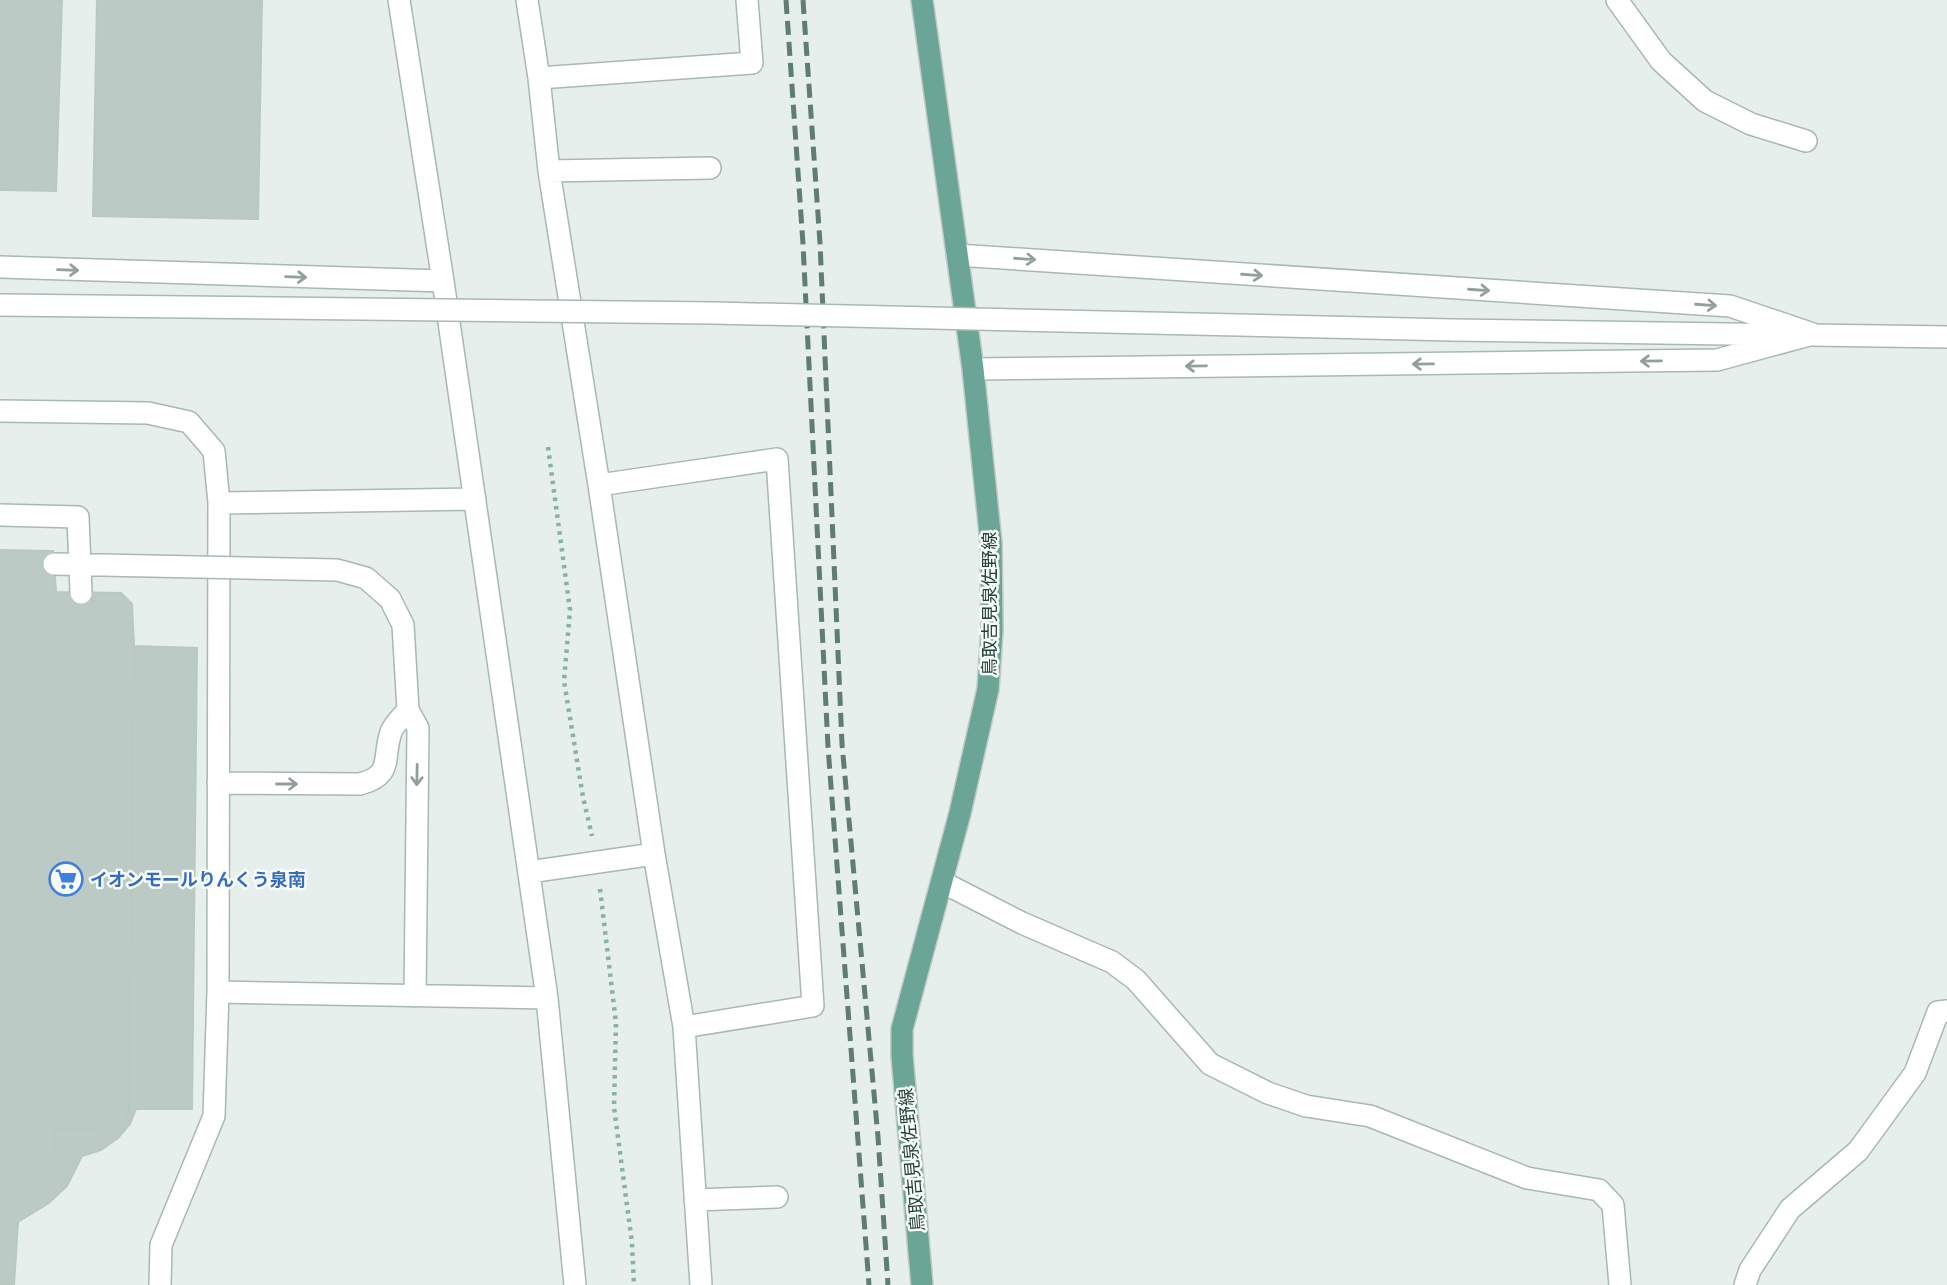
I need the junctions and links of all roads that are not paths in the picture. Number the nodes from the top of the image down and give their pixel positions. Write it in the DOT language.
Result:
graph roads {
  1 [pos="400,0"];
  2 [pos="527,0"];
  3 [pos="747,0"];
  4 [pos="922,0"];
  5 [pos="1617,0"];
  6 [pos="539,78"];
  7 [pos="1806,141"];
  8 [pos="710,168"];
  9 [pos="549,171"];
  10 [pos="957,255"];
  11 [pos="0,267"];
  12 [pos="443,281"];
  13 [pos="0,304"];
  14 [pos="1813,334"];
  15 [pos="1947,337"];
  16 [pos="974,369"];
  17 [pos="0,411"];
  18 [pos="599,485"];
  19 [pos="475,499"];
  20 [pos="219,503"];
  21 [pos="0,515"];
  22 [pos="54,564"];
  23 [pos="81,593"];
  24 [pos="408,709"];
  25 [pos="218,783"];
  26 [pos="654,854"];
  27 [pos="529,873"];
  28 [pos="942,882"];
  29 [pos="218,992"];
  30 [pos="415,996"];
  31 [pos="547,998"];
  32 [pos="1947,1011"];
  33 [pos="684,1027"];
  34 [pos="777,1197"];
  35 [pos="695,1200"];
  36 [pos="160,1285"];
  37 [pos="575,1285"];
  38 [pos="701,1285"];
  39 [pos="922,1285"];
  40 [pos="1620,1285"];
  41 [pos="1745,1285"];
  1 -- 12 [label="street"];
  2 -- 6 [label="street"];
  3 -- 6 [label="street"];
  4 -- 10 [label="main road, 鳥取吉見泉佐野線"];
  5 -- 7 [label="street"];
  6 -- 9 [label="street"];
  8 -- 9 [label="street"];
  9 -- 18 [label="street"];
  10 -- 14 [label="street, one-way"];
  10 -- 16 [label="main road, 鳥取吉見泉佐野線"];
  11 -- 12 [label="street, one-way"];
  12 -- 19 [label="street"];
  13 -- 14 [label="street, bridge"];
  14 -- 15 [label="street"];
  14 -- 16 [label="street, one-way"];
  16 -- 28 [label="main road, 鳥取吉見泉佐野線"];
  17 -- 20 [label="street"];
  18 -- 26 [label="street"];
  18 -- 33 [label="street"];
  19 -- 20 [label="street"];
  19 -- 27 [label="street"];
  20 -- 25 [label="street"];
  21 -- 23 [label="street, bridge"];
  22 -- 24 [label="street, bridge"];
  25 -- 24 [label="street, one-way"];
  24 -- 30 [label="street, one-way"];
  25 -- 29 [label="street"];
  26 -- 27 [label="street"];
  26 -- 33 [label="street"];
  27 -- 31 [label="street"];
  28 -- 39 [label="main road, 鳥取吉見泉佐野線"];
  28 -- 40 [label="street"];
  29 -- 30 [label="street"];
  29 -- 36 [label="street"];
  30 -- 31 [label="street"];
  31 -- 37 [label="street"];
  32 -- 41 [label="street"];
  33 -- 35 [label="street"];
  34 -- 35 [label="street"];
  35 -- 38 [label="street"];
}
